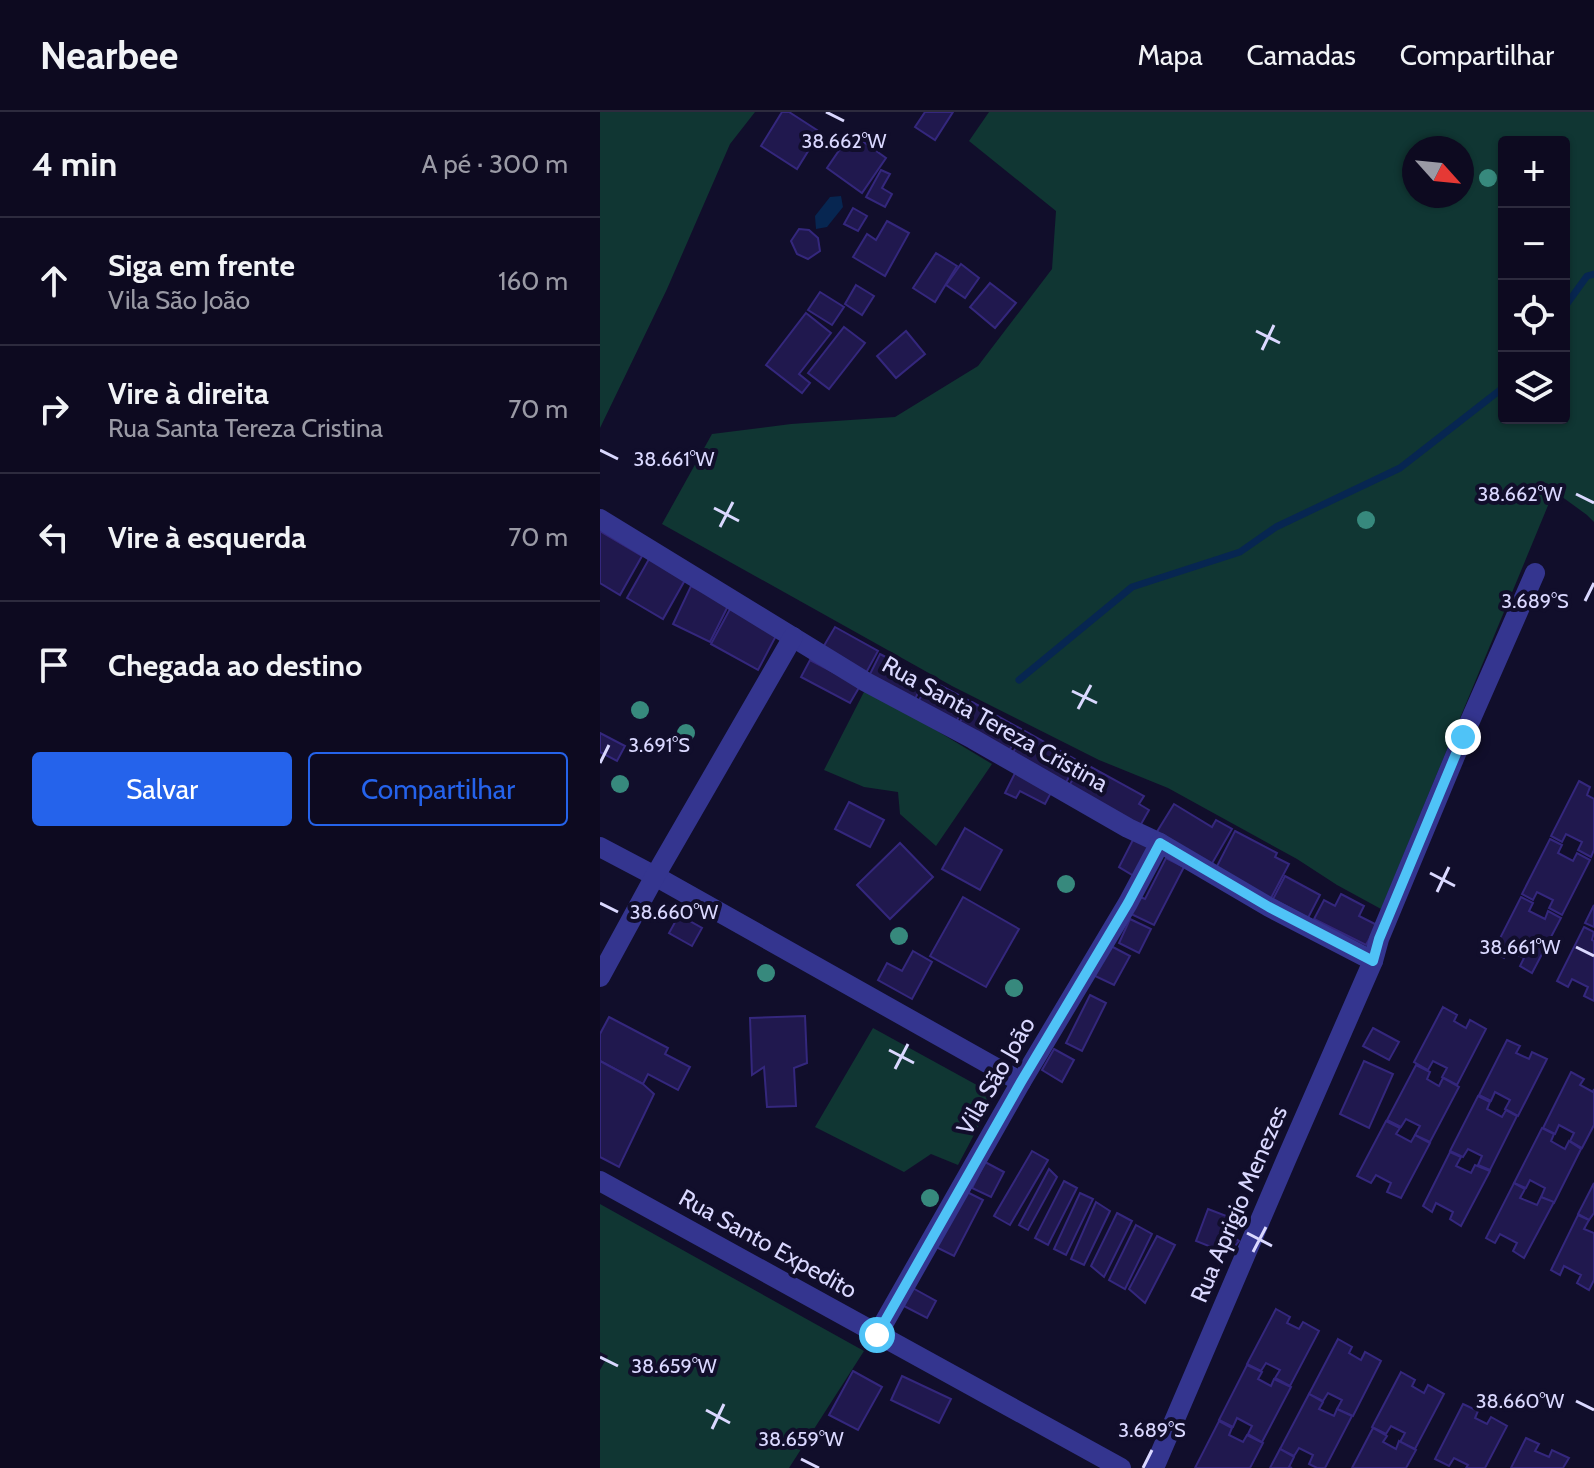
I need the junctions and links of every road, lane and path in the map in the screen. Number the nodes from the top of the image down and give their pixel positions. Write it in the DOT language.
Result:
graph roads {
  1 [pos="600,519"];
  2 [pos="1535,573"];
  3 [pos="793,637"];
  4 [pos="1160,843"];
  5 [pos="600,847"];
  6 [pos="655,876"];
  7 [pos="1373,961"];
  8 [pos="600,977"];
  9 [pos="1021,1082"];
  10 [pos="600,1181"];
  11 [pos="877,1335"];
  12 [pos="1121,1468"];
  13 [pos="1154,1468"];
  1 -- 3 [label="street, Rua Santa Tereza Cristina"];
  2 -- 7 [label="street, Rua Aprigio Menezes"];
  3 -- 4 [label="street, Rua Santa Tereza Cristina"];
  3 -- 6 [label="street"];
  4 -- 7 [label="street, Rua Santa Tereza Cristina"];
  4 -- 9 [label="street, Vila São João"];
  5 -- 6 [label="street"];
  6 -- 8 [label="street"];
  6 -- 9 [label="street"];
  7 -- 13 [label="street, Rua Aprigio Menezes"];
  9 -- 11 [label="street, Vila São João"];
  10 -- 11 [label="street, Rua Santo Expedito"];
  11 -- 12 [label="street, Rua Santo Expedito"];
}
